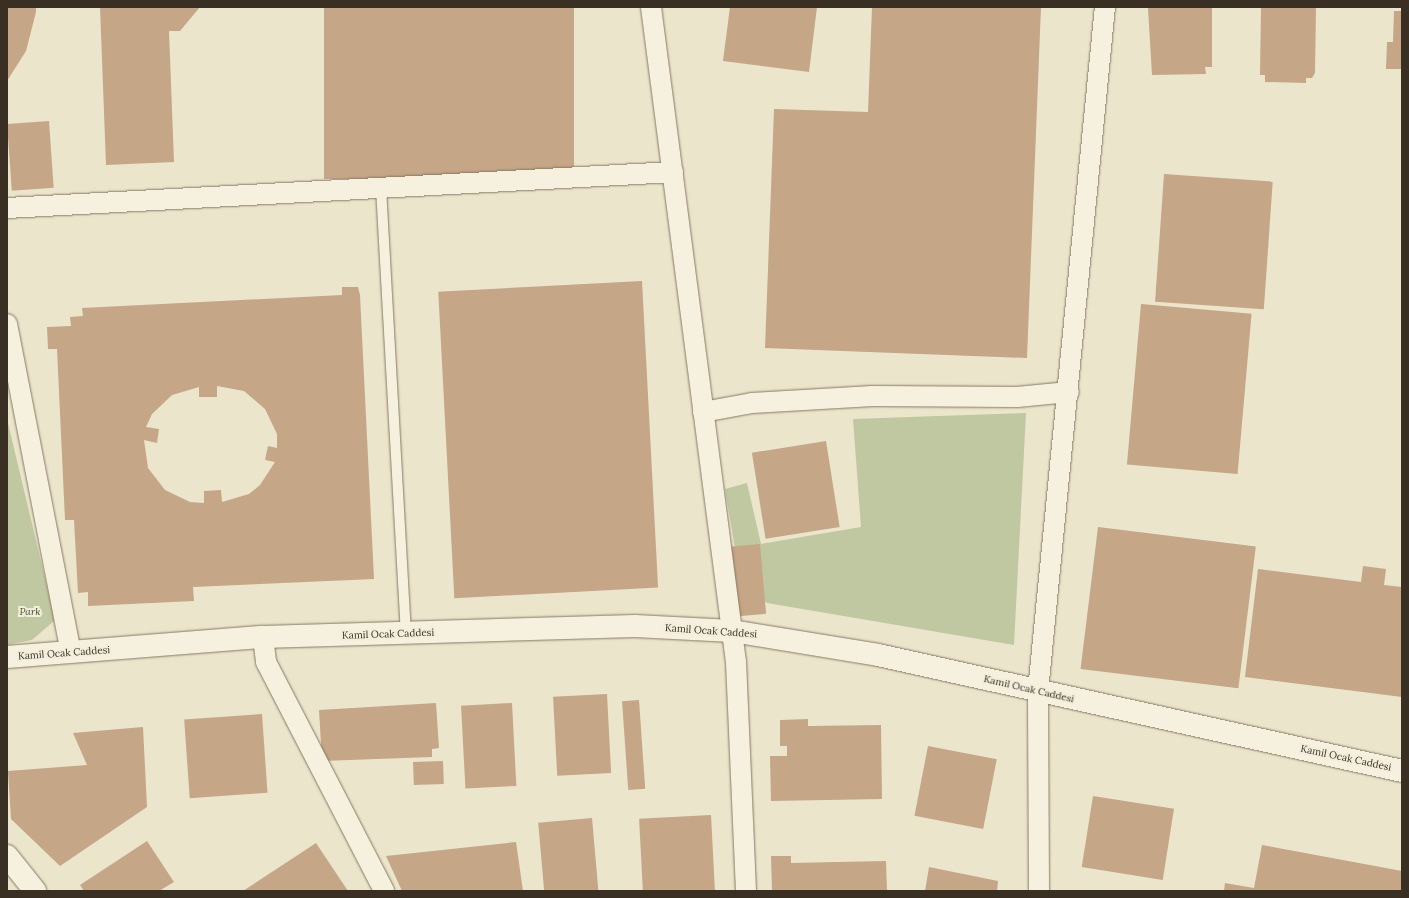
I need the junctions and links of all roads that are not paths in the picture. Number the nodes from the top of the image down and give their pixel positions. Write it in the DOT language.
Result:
graph roads {
  1 [pos="651,7"];
  2 [pos="1105,7"];
  3 [pos="673,172"];
  4 [pos="381,188"];
  5 [pos="7,208"];
  6 [pos="7,324"];
  7 [pos="1070,392"];
  8 [pos="704,412"];
  9 [pos="732,631"];
  10 [pos="406,633"];
  11 [pos="263,637"];
  12 [pos="71,653"];
  13 [pos="7,657"];
  14 [pos="1038,691"];
  15 [pos="1402,771"];
  16 [pos="7,856"];
  17 [pos="35,891"];
  18 [pos="384,891"];
  19 [pos="746,891"];
  20 [pos="1040,891"];
  1 -- 3 [label="street"];
  2 -- 7 [label="street"];
  3 -- 4 [label="street"];
  3 -- 8 [label="street"];
  4 -- 5 [label="street"];
  4 -- 10 [label="lane"];
  6 -- 12 [label="street"];
  7 -- 8 [label="street"];
  7 -- 14 [label="street"];
  8 -- 9 [label="street"];
  9 -- 10 [label="street, Kamil Ocak Caddesi"];
  9 -- 14 [label="street, Kamil Ocak Caddesi"];
  9 -- 19 [label="street"];
  10 -- 11 [label="street, Kamil Ocak Caddesi"];
  11 -- 12 [label="street, Kamil Ocak Caddesi"];
  11 -- 18 [label="street"];
  12 -- 13 [label="street, Kamil Ocak Caddesi"];
  14 -- 15 [label="street, Kamil Ocak Caddesi"];
  14 -- 20 [label="street"];
  16 -- 17 [label="street"];
}
